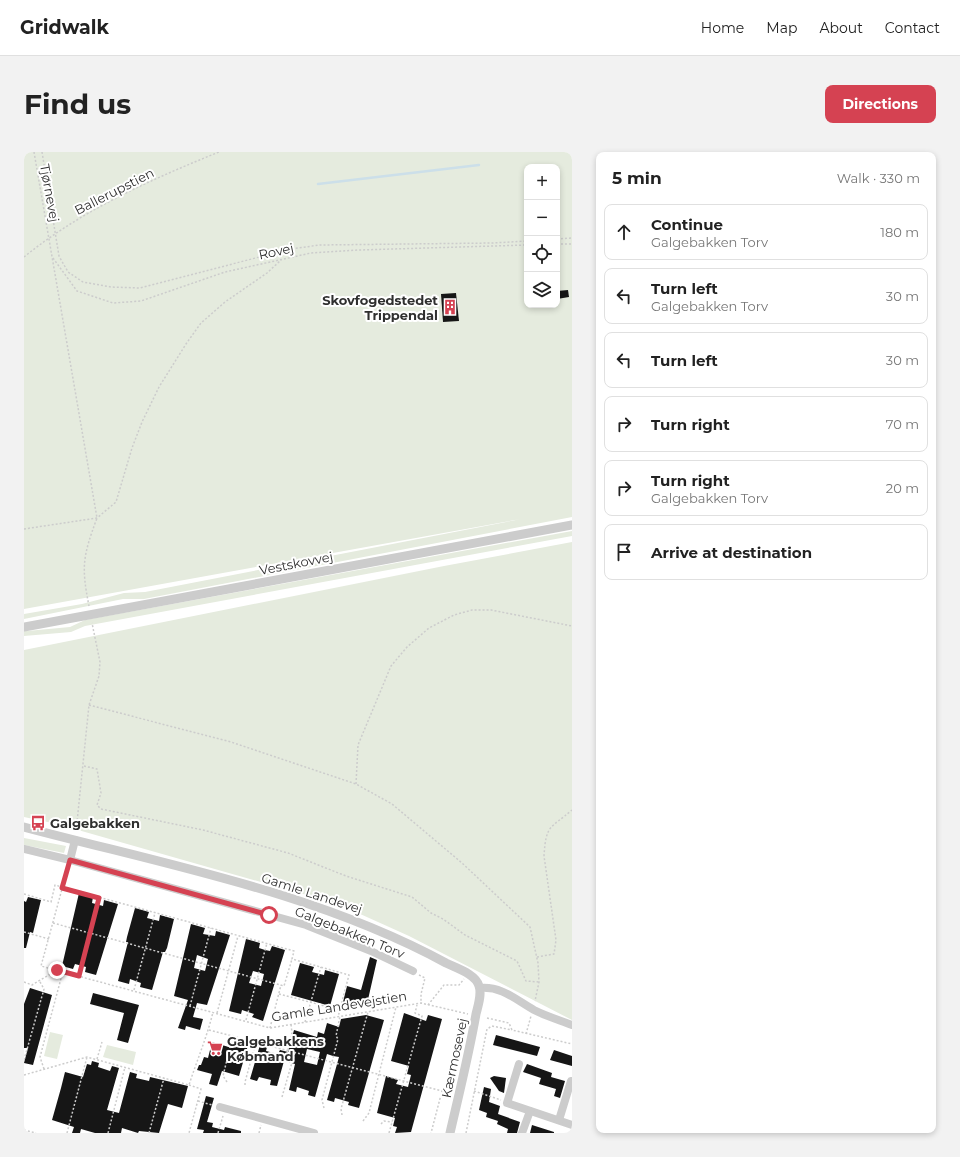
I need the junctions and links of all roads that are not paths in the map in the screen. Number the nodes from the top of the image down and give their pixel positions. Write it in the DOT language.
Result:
graph roads {
  1 [pos="572,525"];
  2 [pos="24,627"];
  3 [pos="24,827"];
  4 [pos="75,840"];
  5 [pos="24,849"];
  6 [pos="70,860"];
  7 [pos="413,971"];
  8 [pos="480,988"];
  9 [pos="572,1025"];
  10 [pos="519,1064"];
  11 [pos="571,1081"];
  12 [pos="223,1107"];
  13 [pos="530,1111"];
  14 [pos="559,1120"];
  15 [pos="572,1124"];
  16 [pos="314,1133"];
  17 [pos="450,1133"];
  18 [pos="522,1133"];
  1 -- 2 [label="street, Vestskovvej"];
  3 -- 4 [label="street, Gamle Landevej"];
  4 -- 6 [label="street"];
  4 -- 8 [label="street, Gamle Landevej"];
  5 -- 6 [label="street, Galgebakken Torv"];
  6 -- 7 [label="street, Galgebakken Torv"];
  8 -- 9 [label="street"];
  8 -- 17 [label="street, Kærmosevej"];
  10 -- 13 [label="street"];
  11 -- 14 [label="street"];
  12 -- 16 [label="street"];
  13 -- 14 [label="street"];
  13 -- 18 [label="street"];
  14 -- 15 [label="street"];
}
